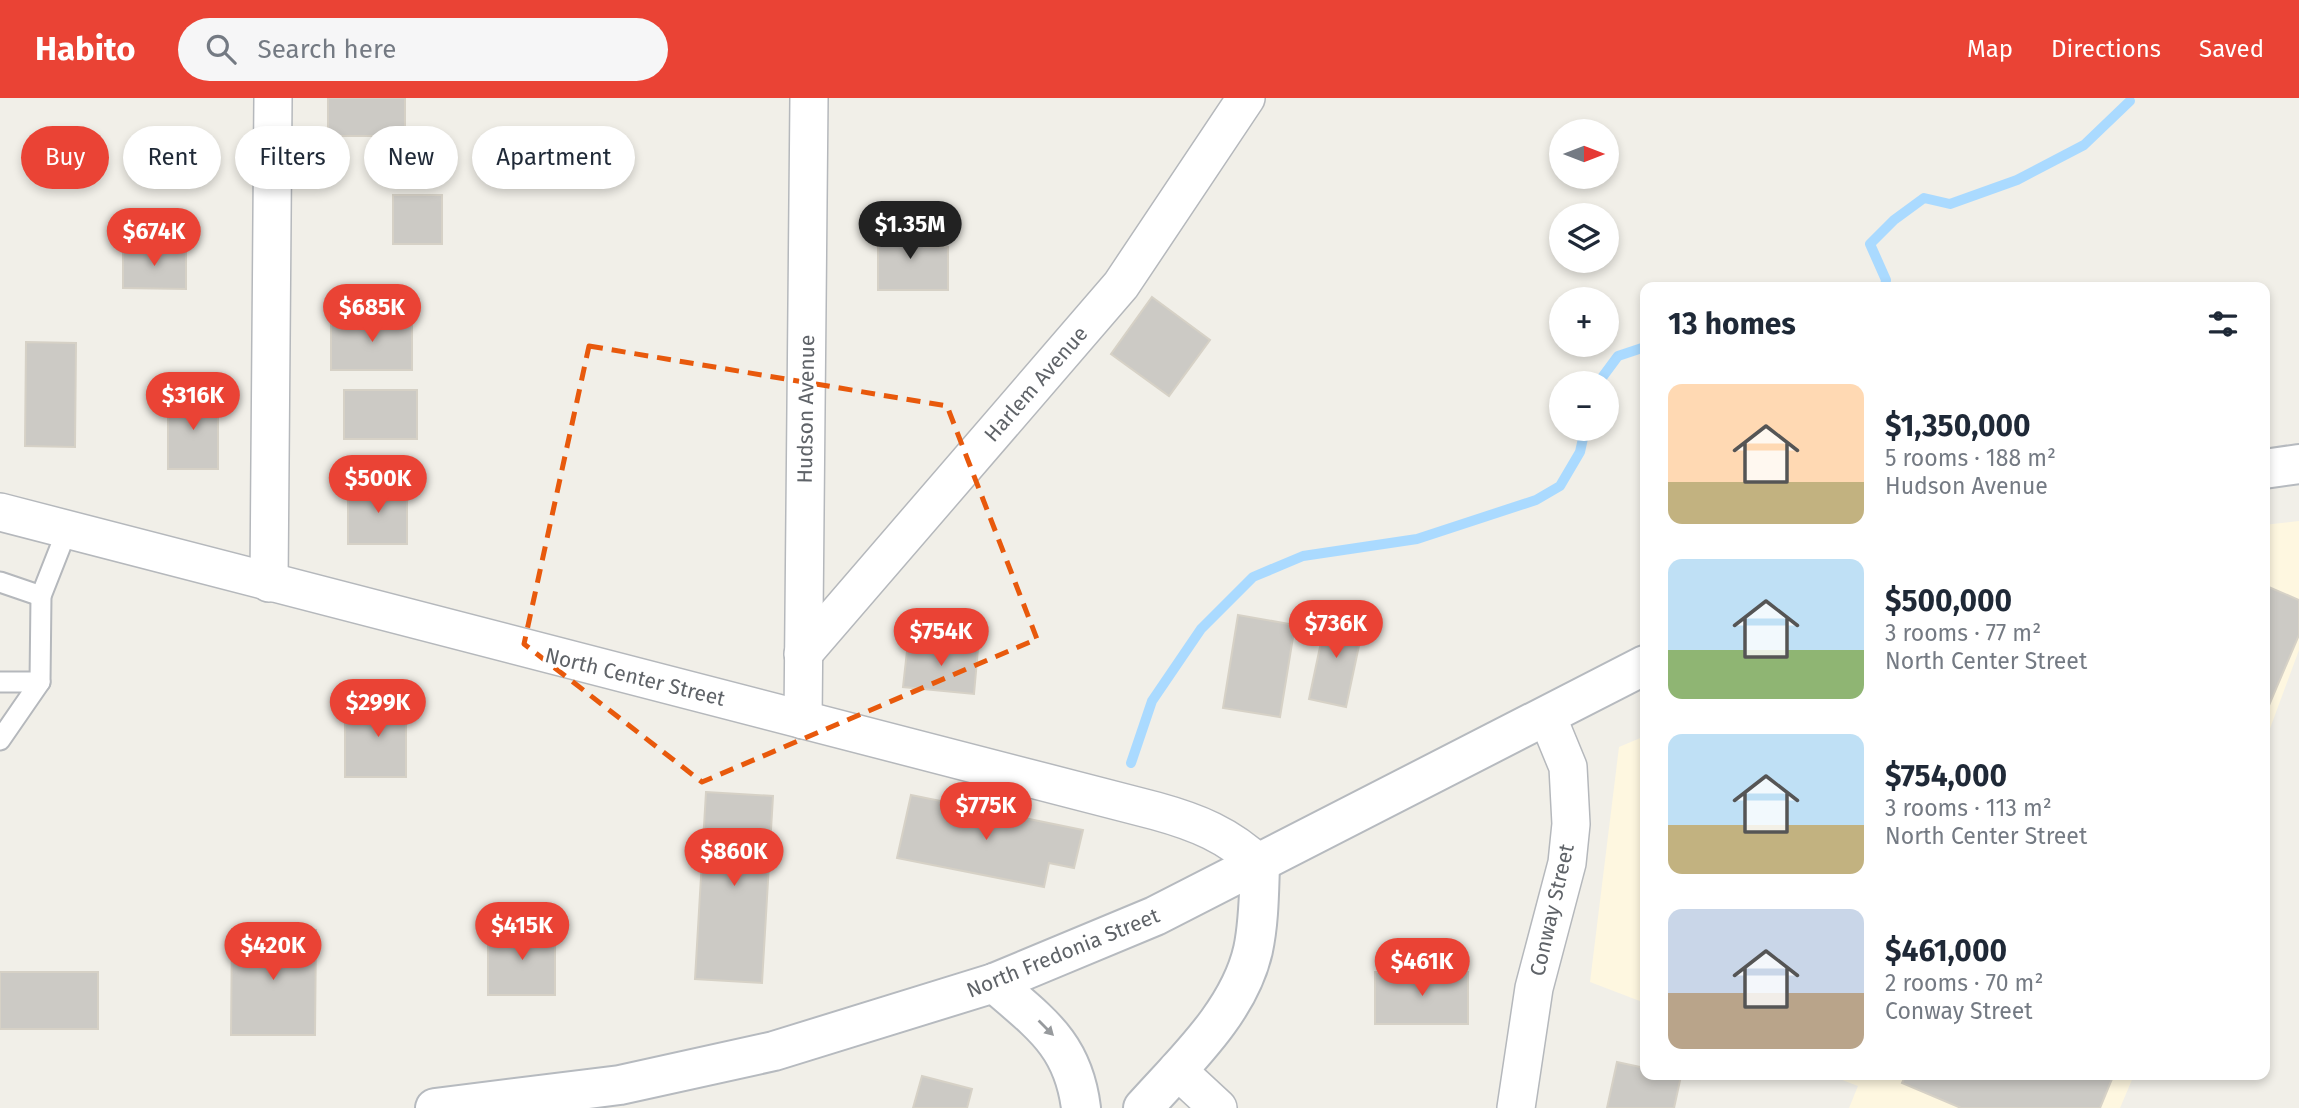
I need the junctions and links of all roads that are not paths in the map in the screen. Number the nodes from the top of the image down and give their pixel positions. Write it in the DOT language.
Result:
graph roads {
  1 [pos="273,98"];
  2 [pos="809,98"];
  3 [pos="1246,98"];
  4 [pos="2299,464"];
  5 [pos="2270,468"];
  6 [pos="0,512"];
  7 [pos="67,530"];
  8 [pos="0,582"];
  9 [pos="269,583"];
  10 [pos="41,596"];
  11 [pos="803,654"];
  12 [pos="1640,668"];
  13 [pos="0,682"];
  14 [pos="40,682"];
  15 [pos="1547,716"];
  16 [pos="803,720"];
  17 [pos="0,740"];
  18 [pos="1260,864"];
  19 [pos="994,984"];
  20 [pos="1177,1070"];
  21 [pos="620,1096"];
  22 [pos="435,1108"];
  23 [pos="1081,1108"];
  24 [pos="1143,1108"];
  25 [pos="1218,1108"];
  26 [pos="1516,1108"];
  1 -- 9 [label="street"];
  2 -- 11 [label="street, Hudson Avenue"];
  3 -- 11 [label="street, Harlem Avenue"];
  4 -- 5 [label="street"];
  6 -- 7 [label="street, North Center Street"];
  7 -- 9 [label="street, North Center Street"];
  7 -- 10 [label="lane"];
  8 -- 10 [label="lane"];
  9 -- 16 [label="street, North Center Street"];
  10 -- 14 [label="lane"];
  11 -- 16 [label="street, Hudson Avenue"];
  12 -- 15 [label="street, North Fredonia Street"];
  13 -- 14 [label="lane"];
  14 -- 17 [label="lane"];
  15 -- 18 [label="street, North Fredonia Street"];
  15 -- 26 [label="street, Conway Street"];
  16 -- 18 [label="street, North Center Street"];
  18 -- 19 [label="street, North Fredonia Street"];
  18 -- 20 [label="street"];
  19 -- 21 [label="street, North Fredonia Street"];
  19 -- 23 [label="street, one-way"];
  20 -- 24 [label="street"];
  20 -- 25 [label="street"];
  21 -- 22 [label="street, North Fredonia Street"];
}
